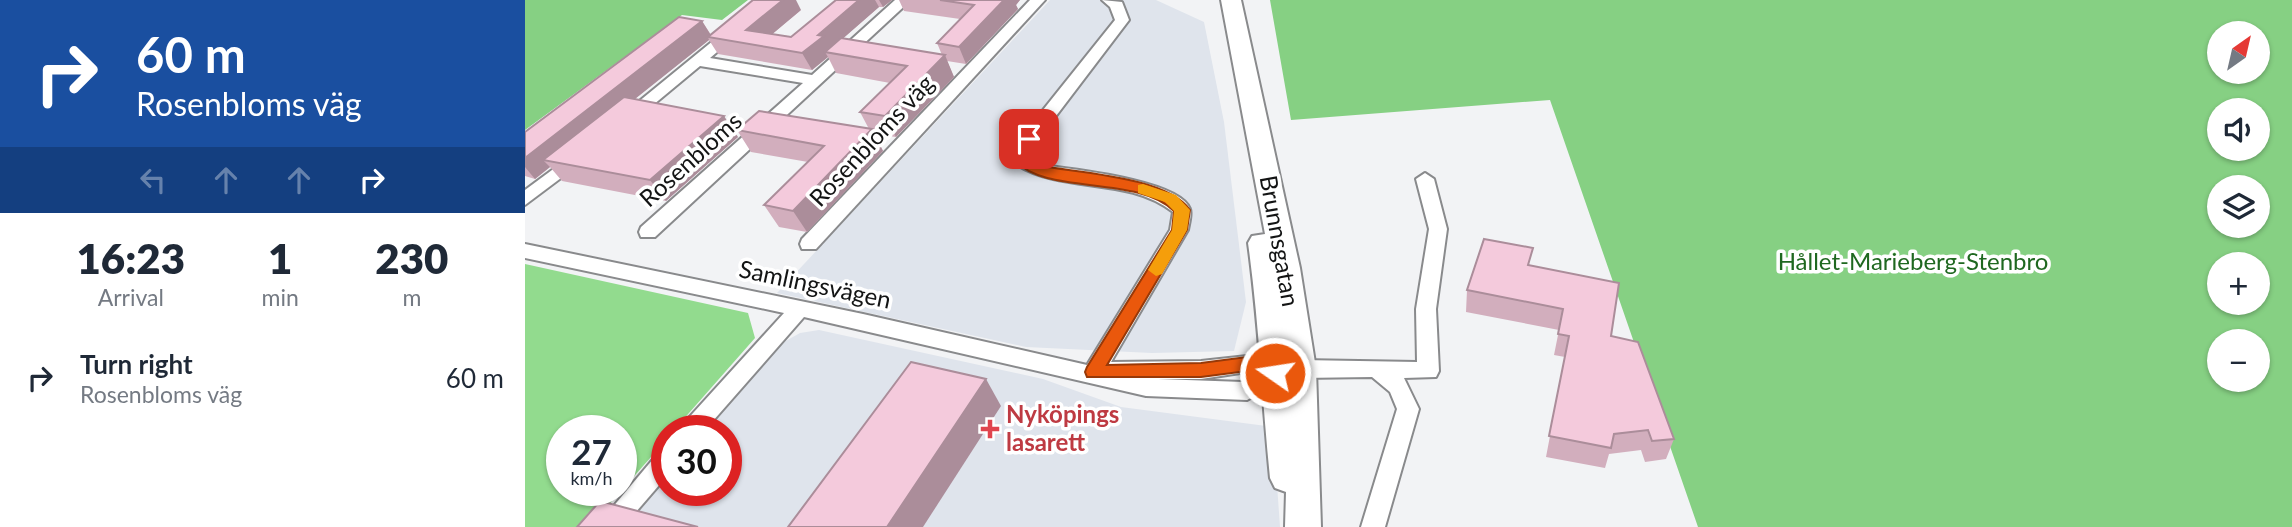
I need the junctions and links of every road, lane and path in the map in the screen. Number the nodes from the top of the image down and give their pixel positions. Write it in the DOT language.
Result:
graph roads {
  1 [pos="772,0"];
  2 [pos="904,0"];
  3 [pos="1030,0"];
  4 [pos="1038,0"];
  5 [pos="1109,0"];
  6 [pos="1215,0"];
  7 [pos="1231,0"];
  8 [pos="698,61"];
  9 [pos="816,80"];
  10 [pos="767,124"];
  11 [pos="614,128"];
  12 [pos="794,129"];
  13 [pos="874,142"];
  14 [pos="901,146"];
  15 [pos="585,151"];
  16 [pos="1425,179"];
  17 [pos="525,199"];
  18 [pos="648,232"];
  19 [pos="809,244"];
  20 [pos="525,251"];
  21 [pos="799,309"];
  22 [pos="1377,368"];
  23 [pos="1288,371"];
  24 [pos="1094,372"];
  25 [pos="705,415"];
  26 [pos="651,477"];
  27 [pos="608,527"];
  28 [pos="1287,527"];
  29 [pos="1303,527"];
  30 [pos="1373,527"];
  1 -- 8 [label="street"];
  2 -- 9 [label="street, Rosenbloms"];
  3 -- 4 [label="street, Rosenbloms väg"];
  4 -- 14 [label="street, Rosenbloms väg"];
  5 -- 24 [label="street"];
  6 -- 23 [label="main road, Brunnsgatan"];
  7 -- 23 [label="main road, Brunnsgatan"];
  8 -- 9 [label="street"];
  8 -- 11 [label="street"];
  9 -- 10 [label="street, Rosenbloms"];
  10 -- 12 [label="street, Rosenbloms"];
  10 -- 18 [label="street, Rosenbloms"];
  13 -- 14 [label="street"];
  14 -- 19 [label="street, Rosenbloms väg"];
  15 -- 17 [label="street"];
  16 -- 22 [label="street"];
  20 -- 21 [label="street, Samlingsvägen"];
  21 -- 24 [label="street, Samlingsvägen"];
  21 -- 25 [label="street"];
  22 -- 23 [label="street"];
  22 -- 30 [label="street"];
  23 -- 24 [label="street, Samlingsvägen"];
  23 -- 28 [label="main road, Brunnsgatan"];
  23 -- 29 [label="main road, Brunnsgatan"];
  26 -- 27 [label="street"];
}
